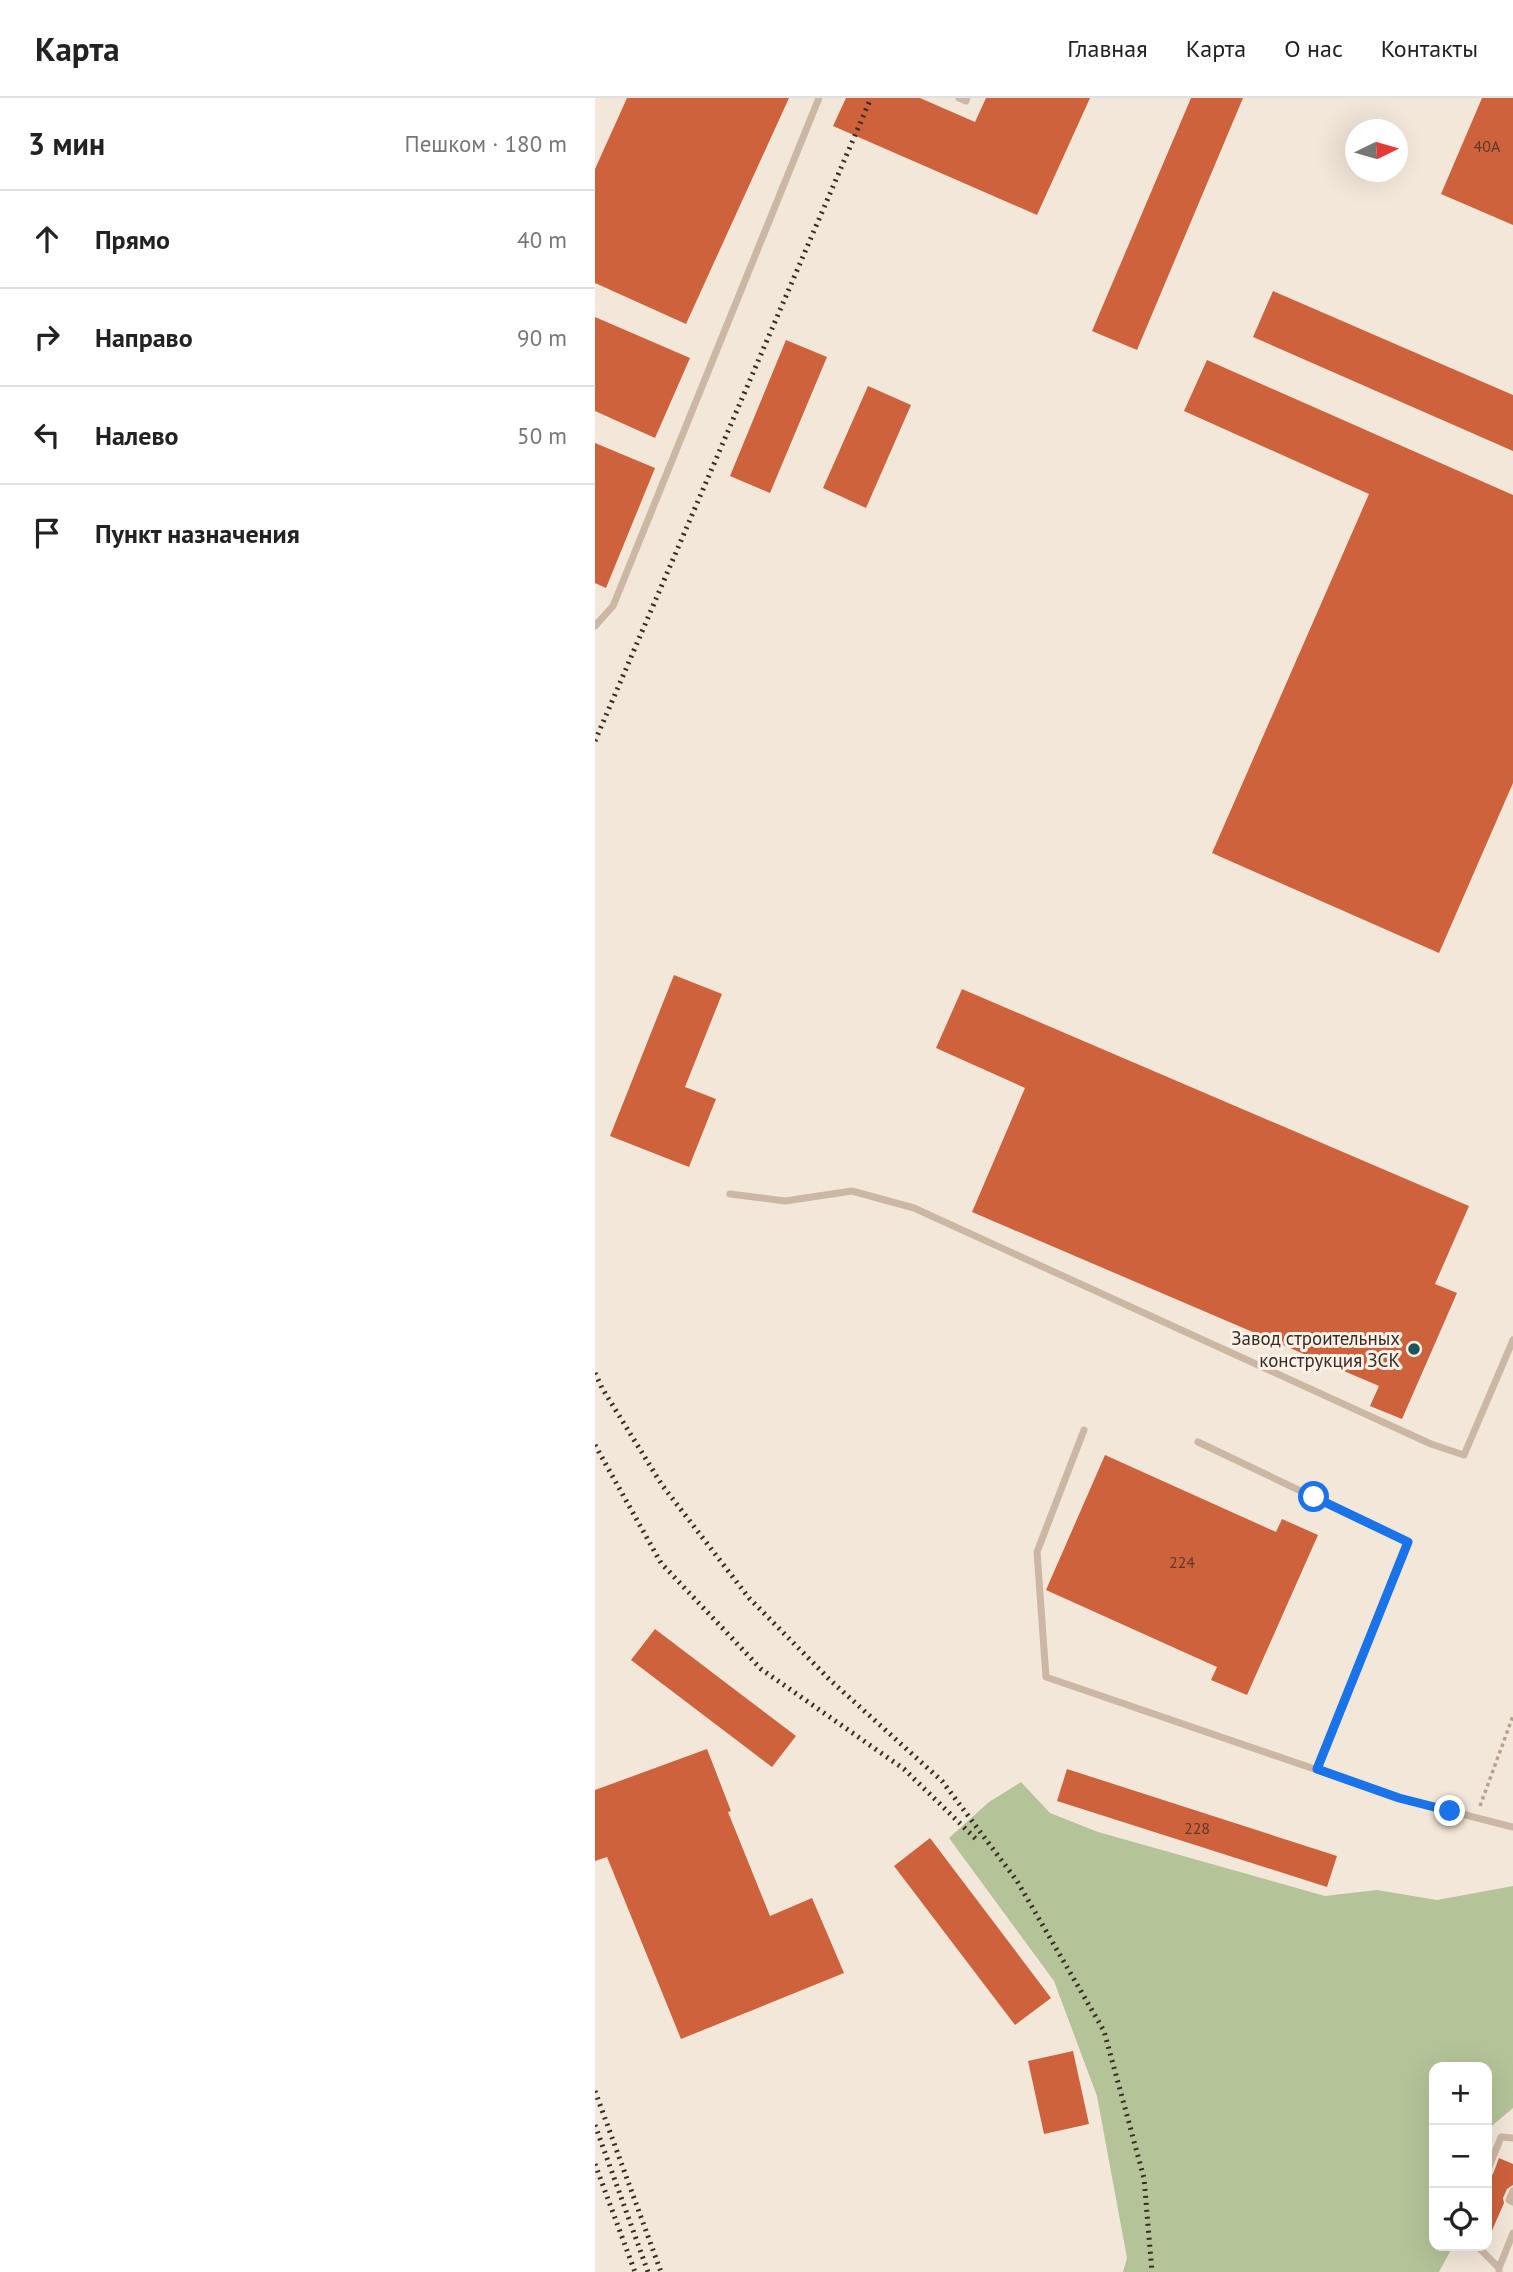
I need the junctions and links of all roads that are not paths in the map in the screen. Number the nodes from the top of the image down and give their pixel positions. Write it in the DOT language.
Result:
graph roads {
  1 [pos="819,98"];
  2 [pos="960,98"];
  3 [pos="967,98"];
  4 [pos="595,626"];
  5 [pos="730,1194"];
  6 [pos="1513,1340"];
  7 [pos="1084,1430"];
  8 [pos="1198,1442"];
  9 [pos="1317,1769"];
  10 [pos="1513,1827"];
  11 [pos="1513,2138"];
  12 [pos="1492,2160"];
  13 [pos="1513,2192"];
  14 [pos="1513,2202"];
  15 [pos="1513,2233"];
  16 [pos="1482,2251"];
  17 [pos="1499,2270"];
  1 -- 4 [label="lane"];
  2 -- 3 [label="lane"];
  5 -- 6 [label="lane"];
  7 -- 9 [label="lane"];
  8 -- 9 [label="lane"];
  9 -- 10 [label="lane"];
  11 -- 12 [label="lane"];
  13 -- 14 [label="lane"];
  15 -- 17 [label="lane"];
  16 -- 17 [label="lane"];
}
